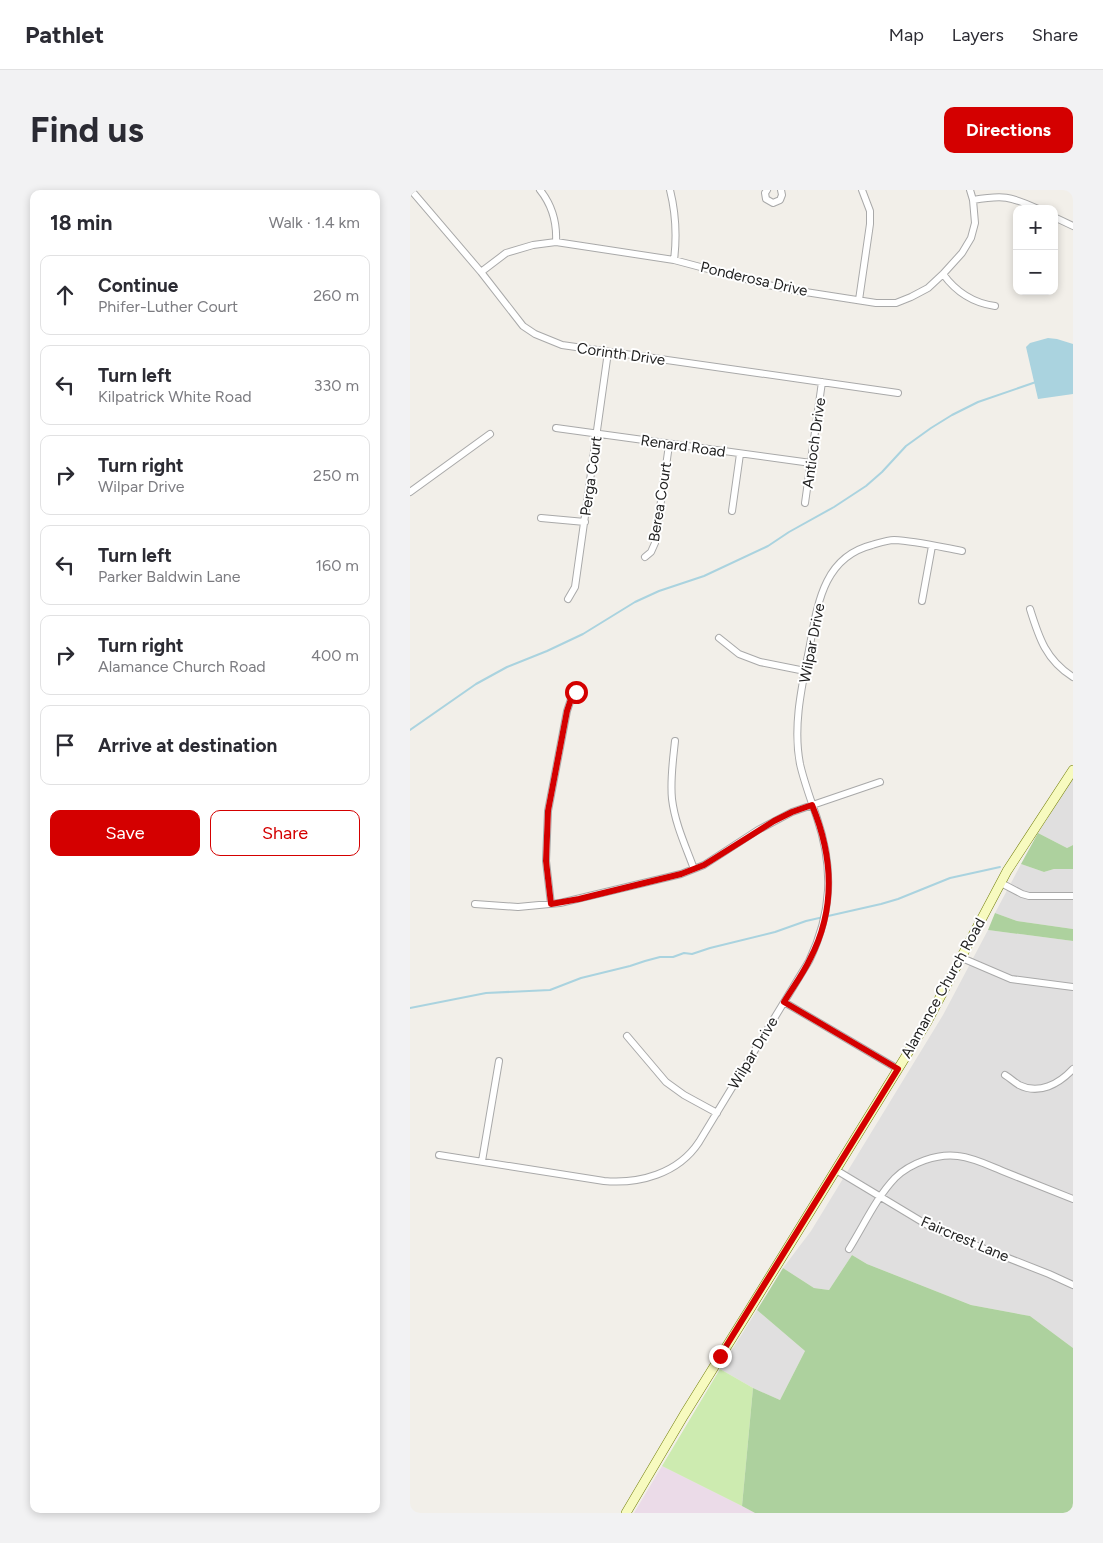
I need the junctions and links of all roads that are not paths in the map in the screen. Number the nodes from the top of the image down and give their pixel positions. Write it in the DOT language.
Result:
graph roads {
  1 [pos="411,190"];
  2 [pos="540,190"];
  3 [pos="670,190"];
  4 [pos="766,190"];
  5 [pos="781,190"];
  6 [pos="862,190"];
  7 [pos="970,190"];
  8 [pos="973,200"];
  9 [pos="1029,205"];
  10 [pos="1058,218"];
  11 [pos="1073,226"];
  12 [pos="556,242"];
  13 [pos="674,260"];
  14 [pos="481,272"];
  15 [pos="943,274"];
  16 [pos="859,300"];
  17 [pos="995,306"];
  18 [pos="608,352"];
  19 [pos="822,382"];
  20 [pos="898,393"];
  21 [pos="556,428"];
  22 [pos="490,434"];
  23 [pos="597,434"];
  24 [pos="669,444"];
  25 [pos="740,454"];
  26 [pos="811,463"];
  27 [pos="410,492"];
  28 [pos="805,503"];
  29 [pos="732,511"];
  30 [pos="541,518"];
  31 [pos="585,522"];
  32 [pos="932,546"];
  33 [pos="962,551"];
  34 [pos="645,557"];
  35 [pos="568,599"];
  36 [pos="922,601"];
  37 [pos="1030,609"];
  38 [pos="719,638"];
  39 [pos="805,671"];
  40 [pos="1073,677"];
  41 [pos="576,692"];
  42 [pos="675,741"];
  43 [pos="1073,770"];
  44 [pos="880,782"];
  45 [pos="812,805"];
  46 [pos="694,869"];
  47 [pos="1001,883"];
  48 [pos="1073,896"];
  49 [pos="475,904"];
  50 [pos="551,904"];
  51 [pos="962,958"];
  52 [pos="1073,987"];
  53 [pos="784,1002"];
  54 [pos="627,1036"];
  55 [pos="499,1061"];
  56 [pos="898,1069"];
  57 [pos="1073,1069"];
  58 [pos="1005,1075"];
  59 [pos="717,1113"];
  60 [pos="439,1155"];
  61 [pos="482,1162"];
  62 [pos="836,1170"];
  63 [pos="881,1197"];
  64 [pos="1073,1199"];
  65 [pos="850,1249"];
  66 [pos="1073,1286"];
  67 [pos="626,1513"];
  1 -- 14 [label="street, Corinth Drive"];
  2 -- 12 [label="street"];
  3 -- 13 [label="street"];
  4 -- 5 [label="street"];
  6 -- 16 [label="street"];
  7 -- 8 [label="street, Ponderosa Drive"];
  8 -- 9 [label="street"];
  8 -- 15 [label="street, Ponderosa Drive"];
  10 -- 11 [label="street"];
  12 -- 13 [label="street, Ponderosa Drive"];
  12 -- 14 [label="street, Ponderosa Drive"];
  13 -- 16 [label="street, Ponderosa Drive"];
  14 -- 18 [label="street, Corinth Drive"];
  15 -- 16 [label="street, Ponderosa Drive"];
  15 -- 17 [label="street"];
  18 -- 19 [label="street, Corinth Drive"];
  18 -- 23 [label="street, Perga Court"];
  19 -- 20 [label="street, Corinth Drive"];
  19 -- 26 [label="street, Antioch Drive"];
  21 -- 23 [label="street, Renard Road"];
  22 -- 27 [label="street"];
  23 -- 24 [label="street, Renard Road"];
  23 -- 31 [label="street, Perga Court"];
  24 -- 25 [label="street, Renard Road"];
  24 -- 34 [label="street, Berea Court"];
  25 -- 26 [label="street, Renard Road"];
  25 -- 29 [label="street"];
  26 -- 28 [label="street, Antioch Drive"];
  30 -- 31 [label="street"];
  31 -- 35 [label="street, Perga Court"];
  32 -- 33 [label="street, Wilpar Drive"];
  32 -- 36 [label="street"];
  32 -- 39 [label="street, Wilpar Drive"];
  37 -- 40 [label="street"];
  38 -- 39 [label="street"];
  39 -- 45 [label="street, Wilpar Drive"];
  41 -- 50 [label="street"];
  42 -- 46 [label="street"];
  43 -- 47 [label="main road, Alamance Church Road"];
  44 -- 45 [label="street"];
  45 -- 46 [label="street"];
  45 -- 53 [label="street, Wilpar Drive"];
  46 -- 50 [label="street"];
  47 -- 48 [label="street"];
  47 -- 51 [label="main road, Alamance Church Road"];
  49 -- 50 [label="street"];
  51 -- 52 [label="street"];
  51 -- 56 [label="main road, Alamance Church Road"];
  53 -- 56 [label="street"];
  53 -- 59 [label="street, Wilpar Drive"];
  54 -- 59 [label="street"];
  55 -- 61 [label="street"];
  56 -- 62 [label="main road, Alamance Church Road"];
  57 -- 58 [label="street"];
  59 -- 61 [label="street, Wilpar Drive"];
  60 -- 61 [label="street, Wilpar Drive"];
  62 -- 63 [label="street, Faircrest Lane"];
  62 -- 67 [label="main road, Alamance Church Road"];
  63 -- 64 [label="street"];
  63 -- 65 [label="street"];
  63 -- 66 [label="street, Faircrest Lane"];
}
